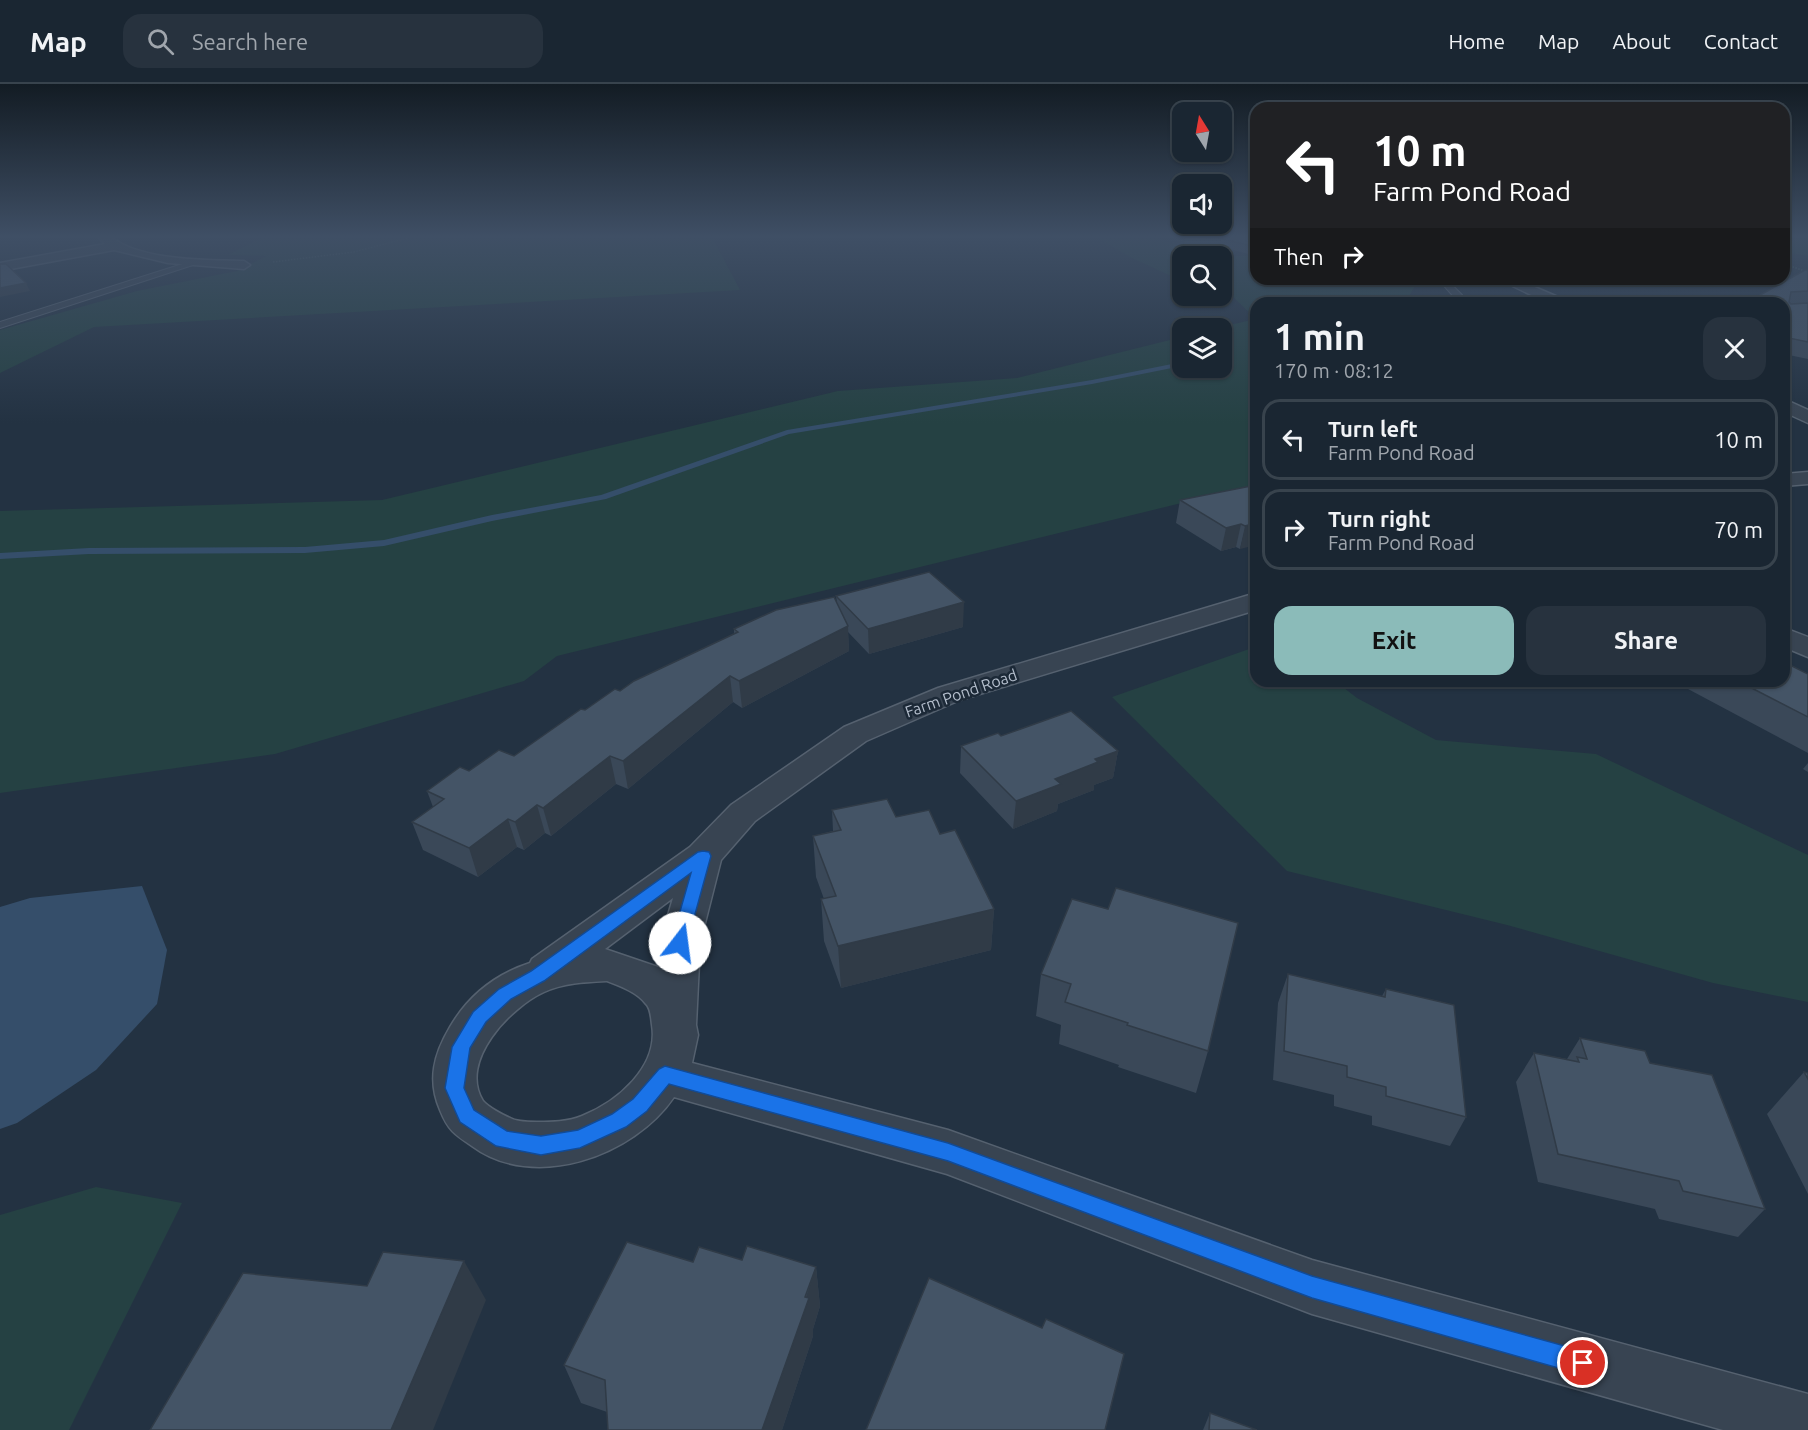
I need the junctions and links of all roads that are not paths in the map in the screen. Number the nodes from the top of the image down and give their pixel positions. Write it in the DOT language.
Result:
graph roads {
  1 [pos="85,298"];
  2 [pos="0,325"];
  3 [pos="1790,408"];
  4 [pos="1808,417"];
  5 [pos="1808,478"];
  6 [pos="1790,480"];
  7 [pos="1250,603"];
  8 [pos="1790,639"];
  9 [pos="1808,648"];
  10 [pos="703,856"];
  11 [pos="538,976"];
  12 [pos="676,1024"];
  13 [pos="665,1075"];
  14 [pos="1808,1424"];
  1 -- 2 [label="lane"];
  3 -- 4 [label="street"];
  5 -- 6 [label="street"];
  7 -- 10 [label="street, Farm Pond Road"];
  8 -- 9 [label="street"];
  10 -- 11 [label="street, Farm Pond Road"];
  10 -- 12 [label="street, Farm Pond Road"];
  11 -- 12 [label="street, Farm Pond Road"];
  11 -- 13 [label="street, Farm Pond Road"];
  12 -- 13 [label="street, Farm Pond Road"];
  13 -- 14 [label="street"];
}
